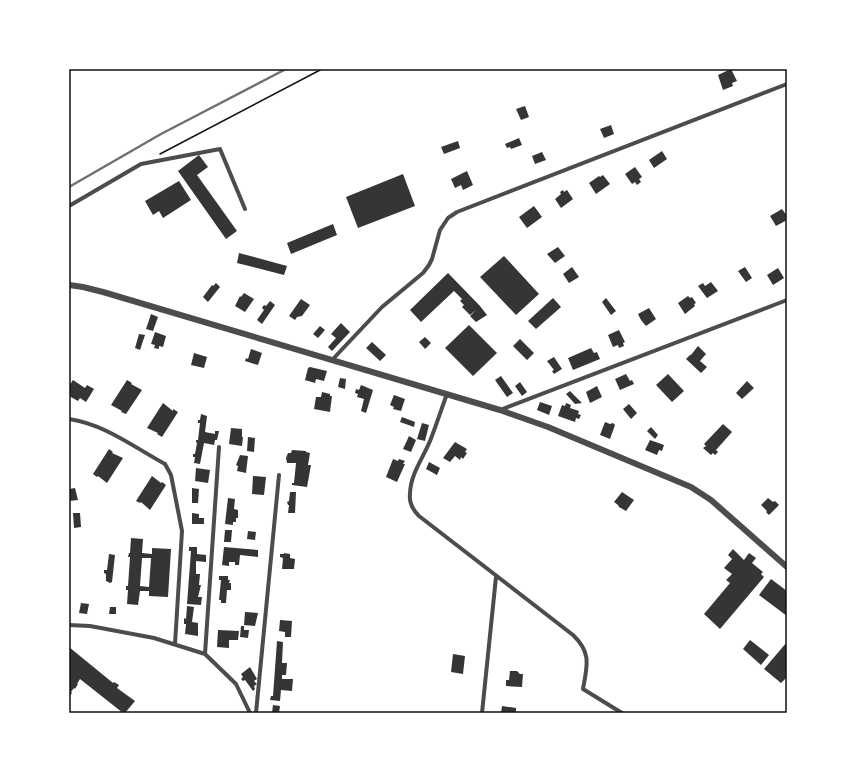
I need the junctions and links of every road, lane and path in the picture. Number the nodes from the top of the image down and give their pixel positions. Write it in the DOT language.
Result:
graph roads {
  1 [pos="322,69"];
  2 [pos="787,84"];
  3 [pos="154,157"];
  4 [pos="69,206"];
  5 [pos="245,209"];
  6 [pos="69,285"];
  7 [pos="787,300"];
  8 [pos="332,360"];
  9 [pos="447,394"];
  10 [pos="500,410"];
  11 [pos="69,419"];
  12 [pos="219,446"];
  13 [pos="279,475"];
  14 [pos="787,567"];
  15 [pos="496,577"];
  16 [pos="69,625"];
  17 [pos="175,644"];
  18 [pos="205,654"];
  19 [pos="250,713"];
  20 [pos="256,713"];
  21 [pos="482,713"];
  22 [pos="622,713"];
  1 -- 3 [label="path"];
  2 -- 8 [label="street"];
  4 -- 5 [label="street"];
  6 -- 8 [label="street"];
  7 -- 10 [label="street"];
  8 -- 9 [label="street"];
  9 -- 10 [label="street"];
  9 -- 15 [label="street"];
  10 -- 14 [label="street"];
  11 -- 17 [label="street"];
  12 -- 18 [label="street"];
  13 -- 20 [label="street"];
  15 -- 21 [label="street"];
  15 -- 22 [label="street"];
  16 -- 17 [label="street"];
  17 -- 18 [label="street"];
  18 -- 19 [label="street"];
}
